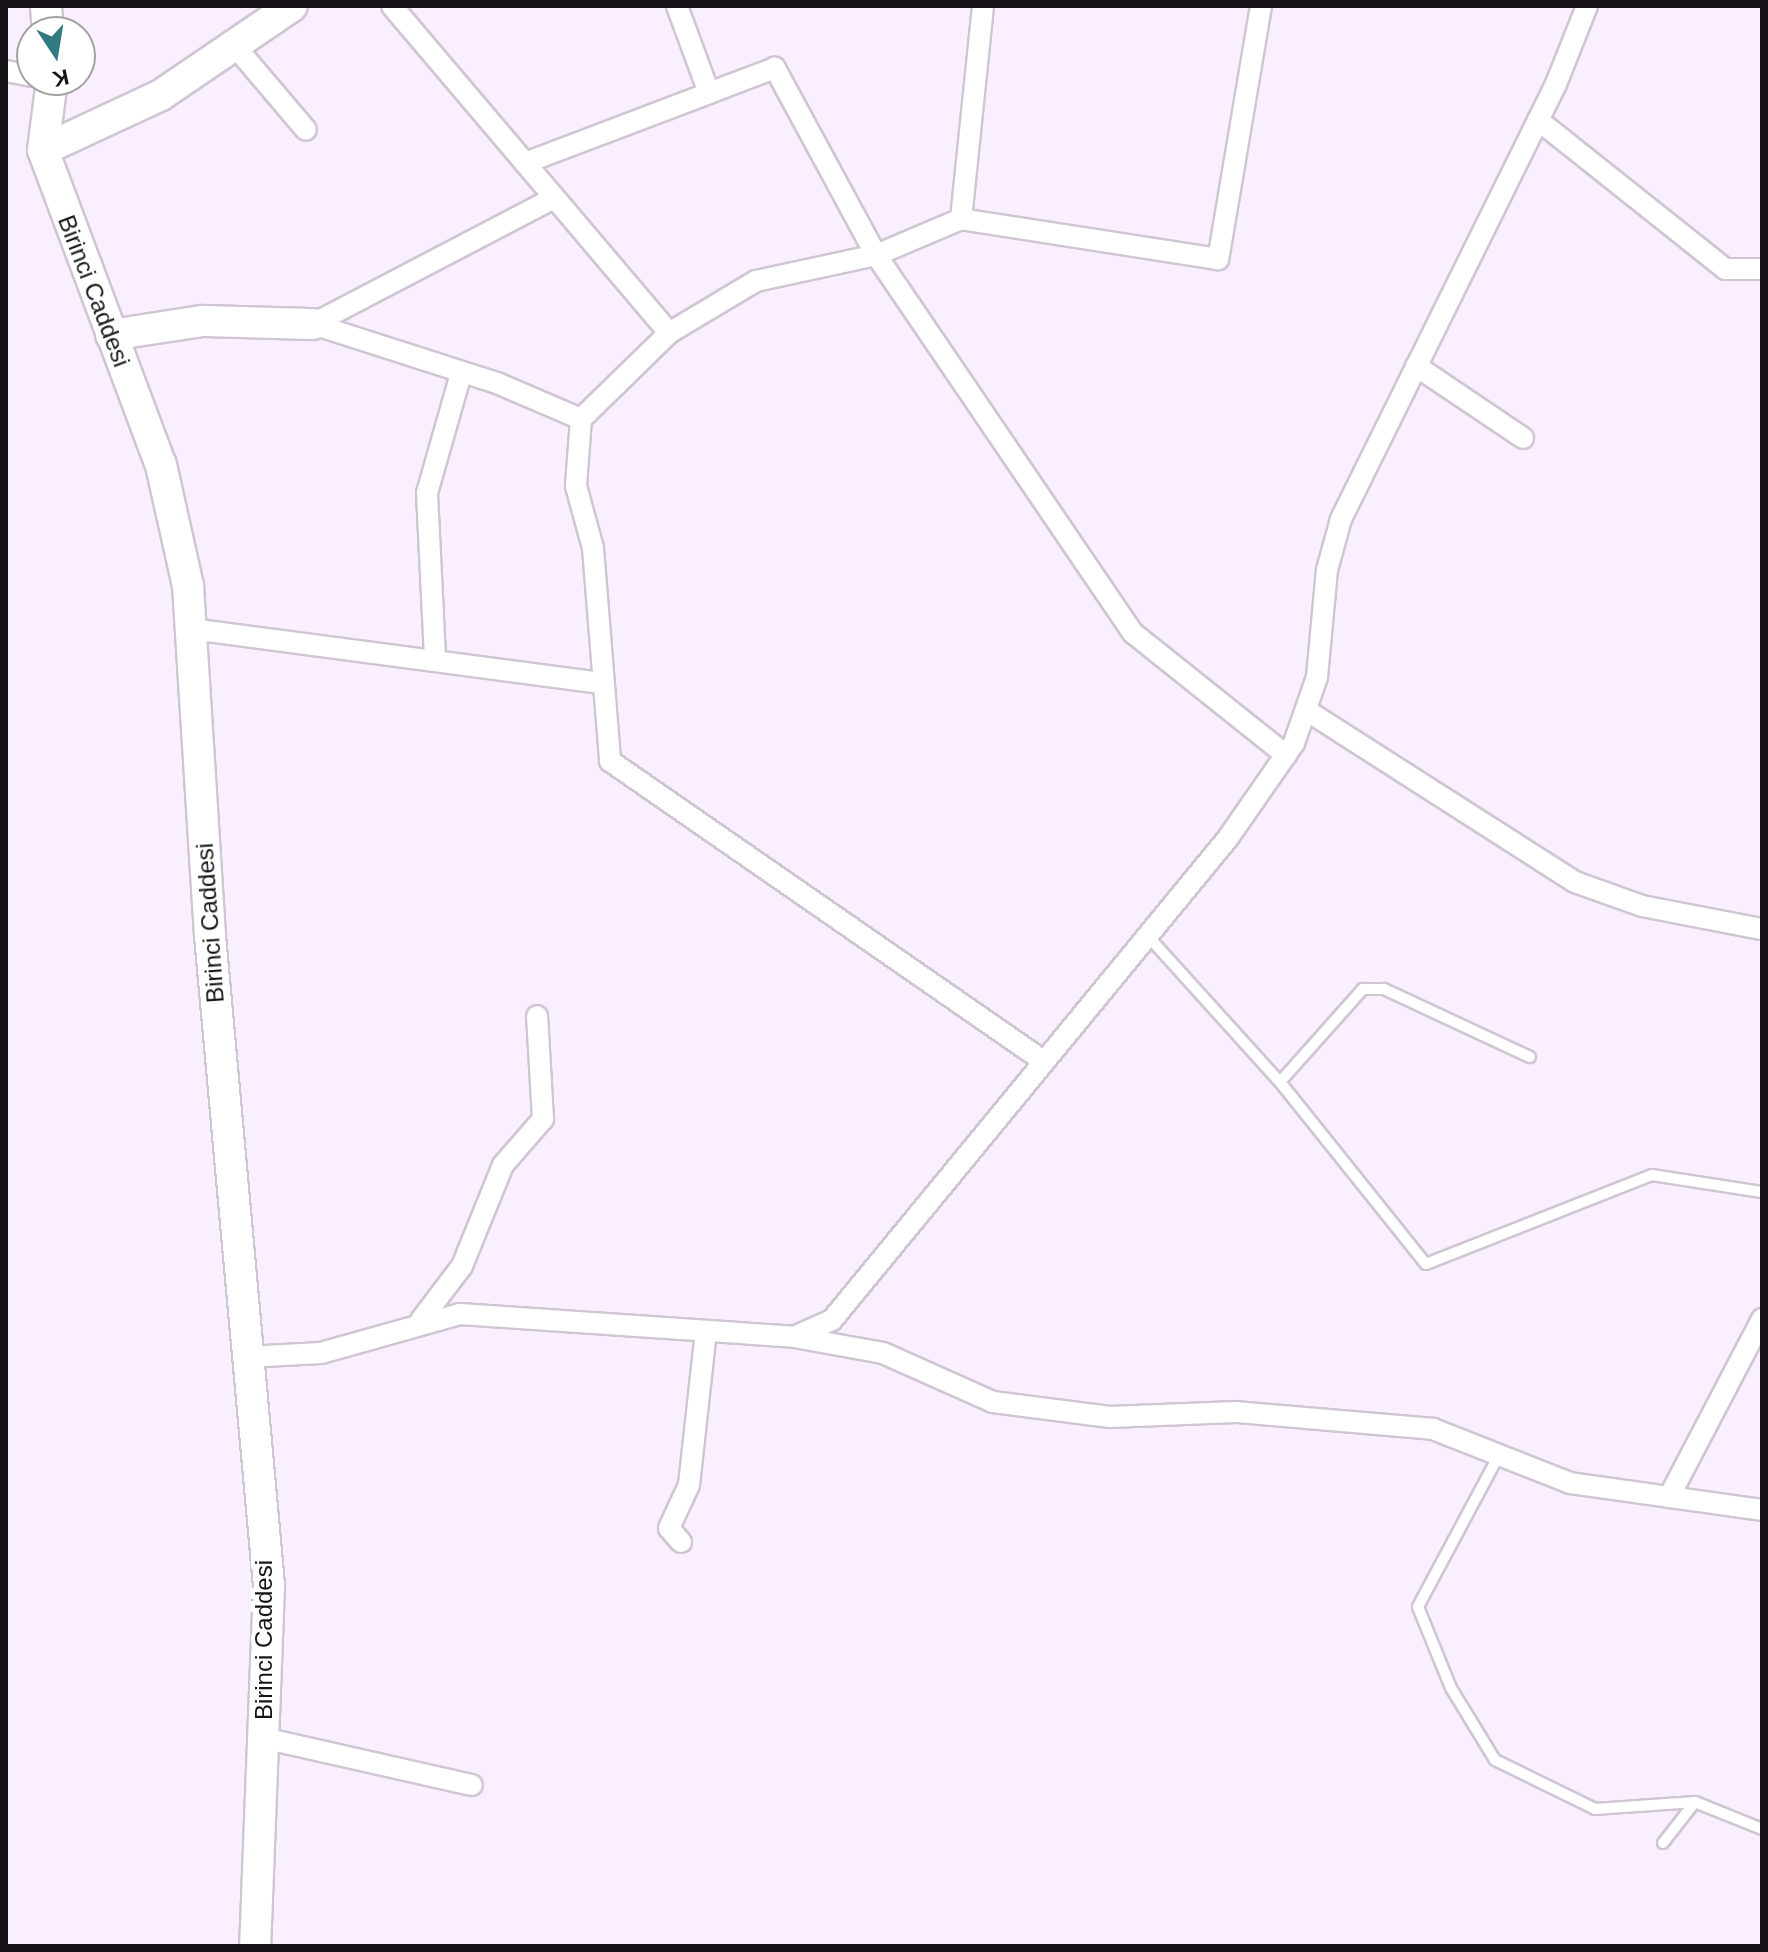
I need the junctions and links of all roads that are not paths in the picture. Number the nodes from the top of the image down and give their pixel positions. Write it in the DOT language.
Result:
graph roads {
  1 [pos="292,6"];
  2 [pos="392,6"];
  3 [pos="677,6"];
  4 [pos="983,6"];
  5 [pos="1261,6"];
  6 [pos="1587,6"];
  7 [pos="234,45"];
  8 [pos="709,93"];
  9 [pos="50,96"];
  10 [pos="1538,120"];
  11 [pos="306,130"];
  12 [pos="43,150"];
  13 [pos="525,163"];
  14 [pos="554,198"];
  15 [pos="961,219"];
  16 [pos="876,255"];
  17 [pos="1762,269"];
  18 [pos="313,324"];
  19 [pos="669,333"];
  20 [pos="111,335"];
  21 [pos="1416,366"];
  22 [pos="461,374"];
  23 [pos="581,419"];
  24 [pos="1523,438"];
  25 [pos="191,629"];
  26 [pos="435,657"];
  27 [pos="602,683"];
  28 [pos="1306,710"];
  29 [pos="1286,755"];
  30 [pos="1762,929"];
  31 [pos="1147,935"];
  32 [pos="537,1016"];
  33 [pos="1530,1057"];
  34 [pos="1042,1060"];
  35 [pos="1280,1082"];
  36 [pos="1762,1192"];
  37 [pos="1762,1319"];
  38 [pos="421,1320"];
  39 [pos="706,1332"];
  40 [pos="794,1337"];
  41 [pos="246,1357"];
  42 [pos="1499,1455"];
  43 [pos="1669,1497"];
  44 [pos="1762,1510"];
  45 [pos="681,1542"];
  46 [pos="263,1738"];
  47 [pos="472,1785"];
  48 [pos="1695,1802"];
  49 [pos="1762,1829"];
  50 [pos="1663,1843"];
  51 [pos="255,1946"];
  1 -- 7 [label="street"];
  2 -- 13 [label="street"];
  3 -- 8 [label="street"];
  4 -- 15 [label="street"];
  5 -- 15 [label="street"];
  6 -- 10 [label="street"];
  7 -- 11 [label="street"];
  7 -- 12 [label="street"];
  8 -- 13 [label="street"];
  8 -- 16 [label="street"];
  9 -- 12 [label="street, Birinci Caddesi"];
  10 -- 17 [label="street"];
  10 -- 21 [label="street"];
  12 -- 20 [label="street, Birinci Caddesi"];
  13 -- 14 [label="street"];
  14 -- 18 [label="street"];
  14 -- 19 [label="street"];
  15 -- 16 [label="street"];
  16 -- 19 [label="street"];
  16 -- 29 [label="street"];
  18 -- 20 [label="street"];
  18 -- 22 [label="street"];
  19 -- 23 [label="street"];
  20 -- 25 [label="street, Birinci Caddesi"];
  21 -- 24 [label="street"];
  21 -- 28 [label="street"];
  22 -- 23 [label="street"];
  22 -- 26 [label="street"];
  23 -- 27 [label="street"];
  25 -- 26 [label="street"];
  25 -- 41 [label="street, Birinci Caddesi"];
  26 -- 27 [label="street"];
  27 -- 34 [label="street"];
  28 -- 29 [label="street"];
  28 -- 30 [label="street"];
  29 -- 31 [label="street"];
  31 -- 34 [label="street"];
  31 -- 35 [label="lane"];
  32 -- 38 [label="street"];
  33 -- 35 [label="lane"];
  34 -- 40 [label="street"];
  35 -- 36 [label="lane"];
  37 -- 43 [label="street"];
  38 -- 39 [label="street"];
  38 -- 41 [label="street"];
  39 -- 40 [label="street"];
  39 -- 45 [label="street"];
  40 -- 42 [label="street"];
  41 -- 46 [label="street, Birinci Caddesi"];
  42 -- 43 [label="street"];
  42 -- 48 [label="lane"];
  43 -- 44 [label="street"];
  46 -- 47 [label="street"];
  46 -- 51 [label="street, Birinci Caddesi"];
  48 -- 49 [label="lane"];
  48 -- 50 [label="lane"];
}
